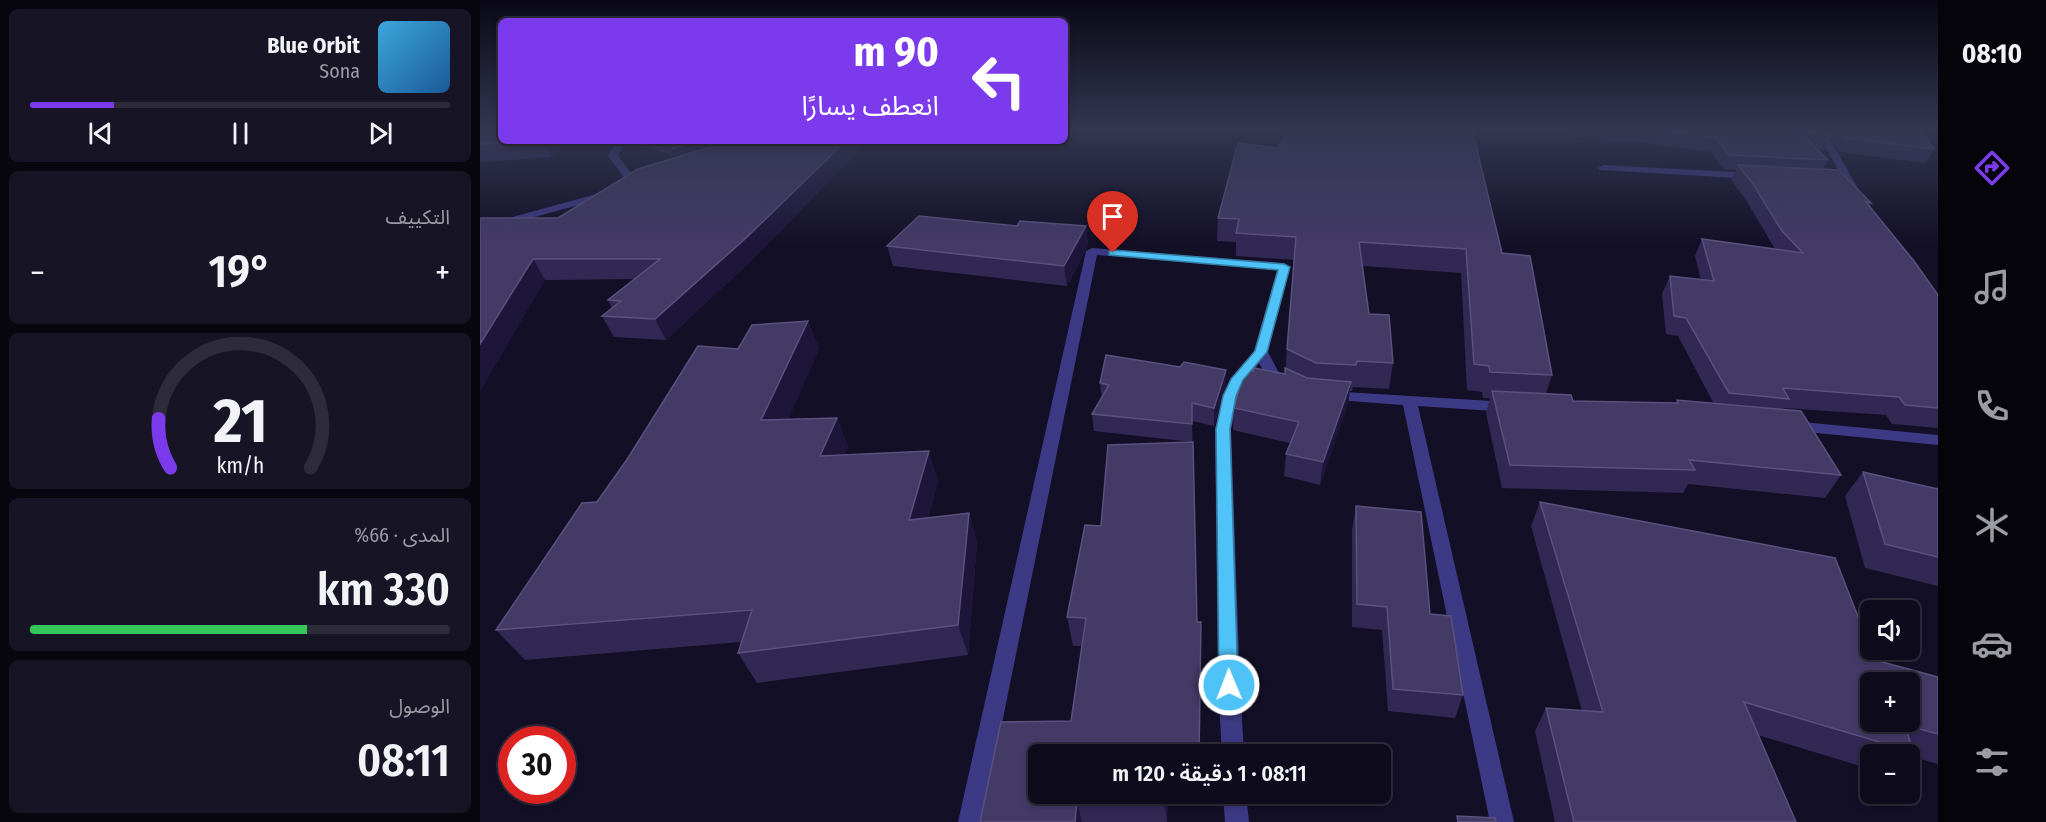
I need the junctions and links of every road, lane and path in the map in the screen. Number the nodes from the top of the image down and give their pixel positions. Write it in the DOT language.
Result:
graph roads {
  1 [pos="624,167"];
  2 [pos="1837,167"];
  3 [pos="1603,168"];
  4 [pos="1767,177"];
  5 [pos="624,189"];
  6 [pos="613,193"];
  7 [pos="1864,206"];
  8 [pos="480,229"];
  9 [pos="1261,352"];
  10 [pos="1410,402"];
  11 [pos="1529,409"];
  12 [pos="1777,425"];
  13 [pos="1938,440"];
  14 [pos="1232,744"];
  15 [pos="1236,804"];
  16 [pos="970,822"];
  17 [pos="1237,822"];
  18 [pos="1502,822"];
  1 -- 5 [label="street"];
  2 -- 7 [label="street"];
  3 -- 4 [label="street"];
  6 -- 8 [label="street"];
  9 -- 10 [label="street"];
  9 -- 14 [label="street"];
  9 -- 16 [label="street"];
  10 -- 11 [label="street"];
  10 -- 18 [label="street"];
  12 -- 13 [label="street"];
  15 -- 17 [label="street"];
}
